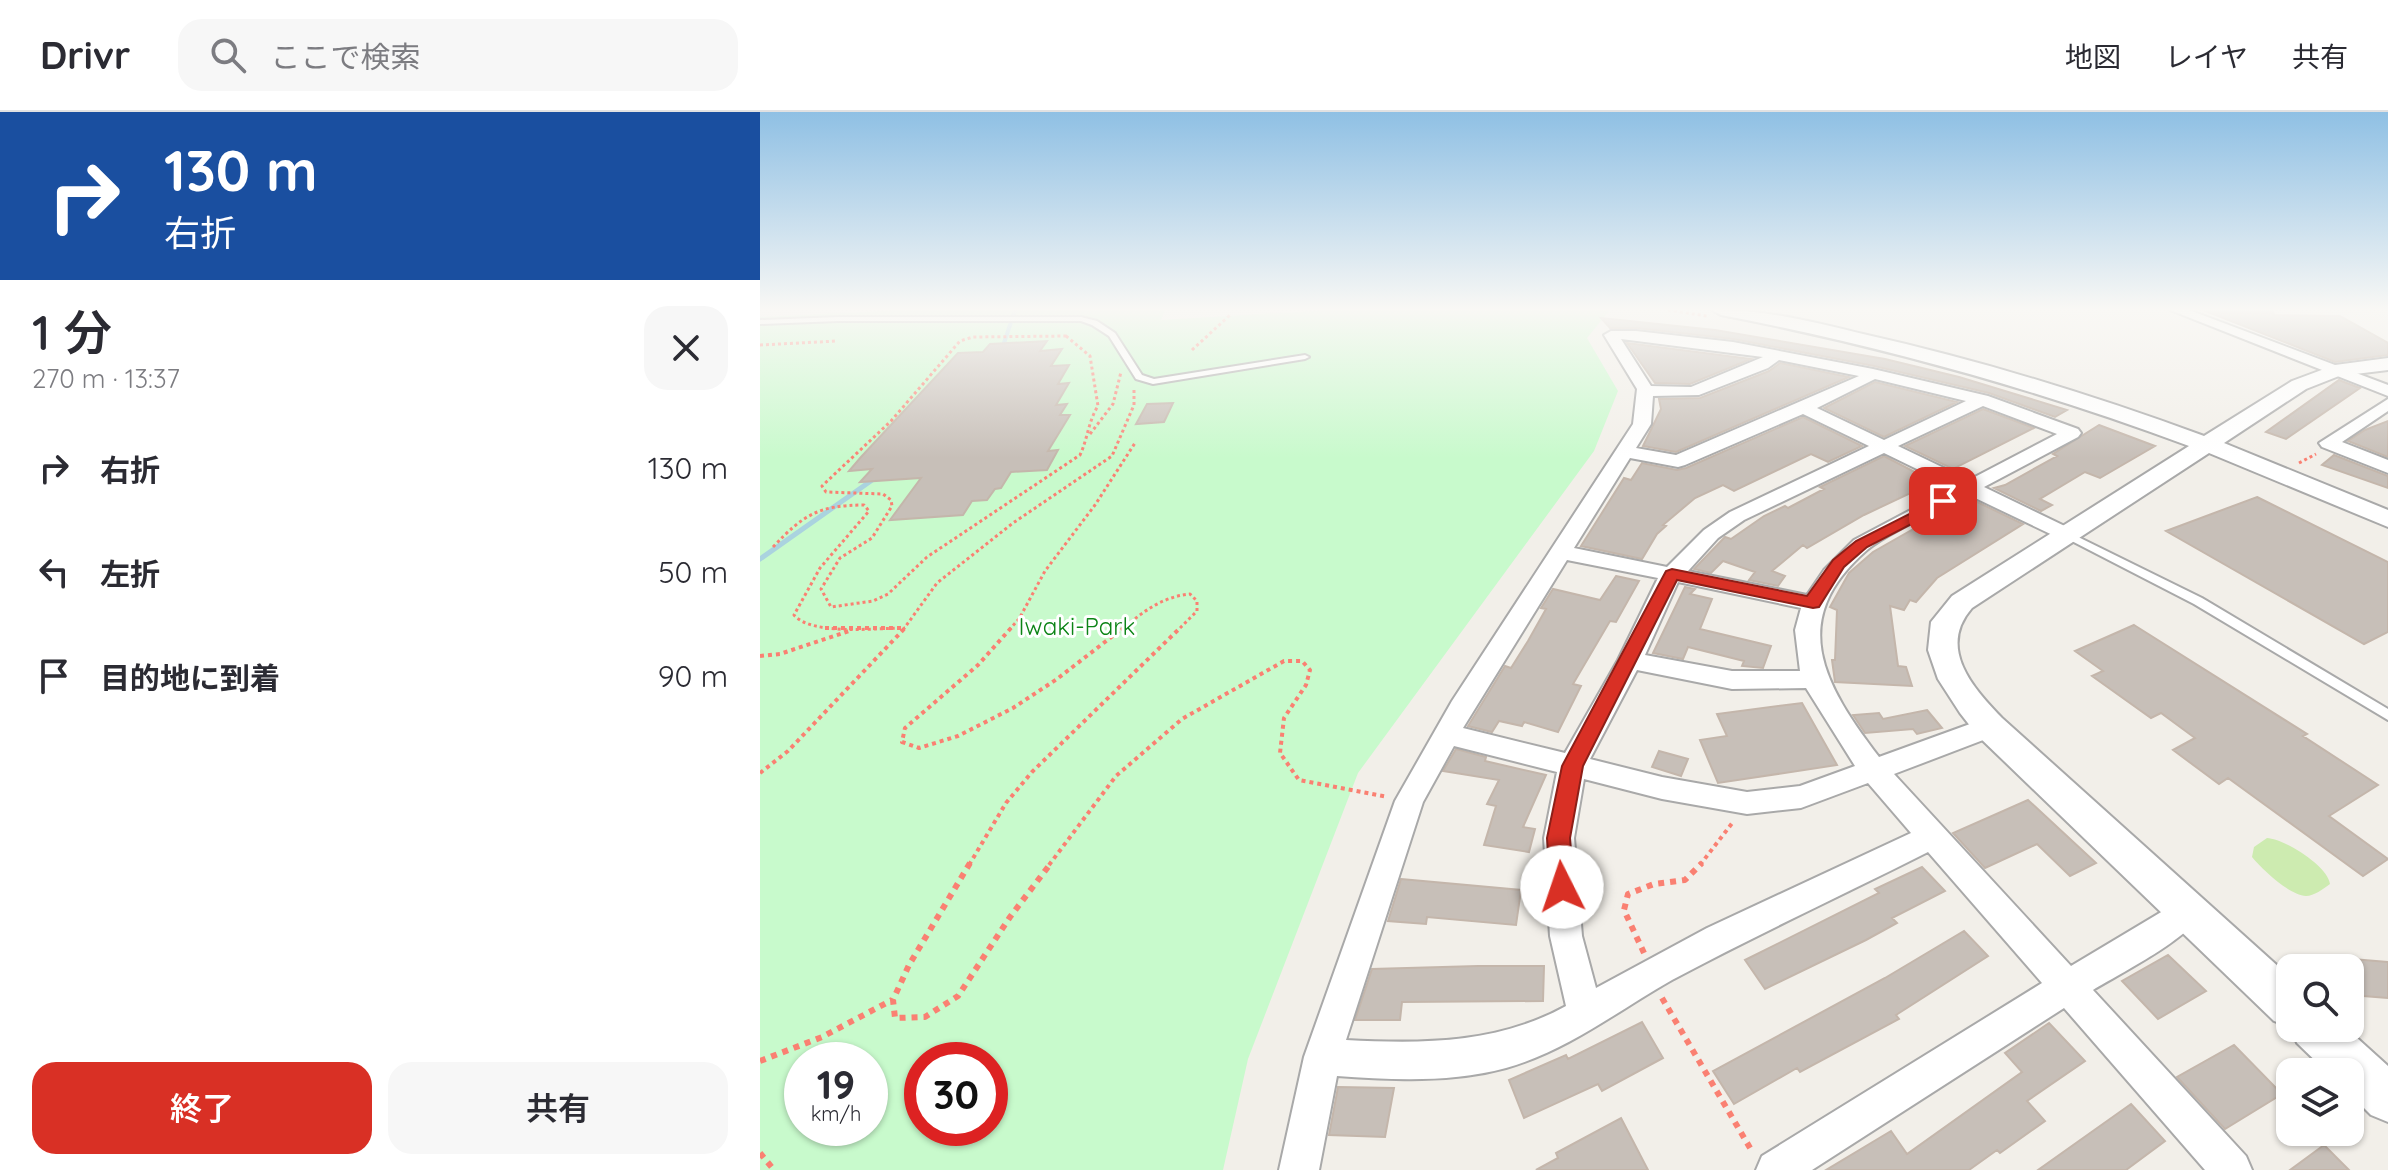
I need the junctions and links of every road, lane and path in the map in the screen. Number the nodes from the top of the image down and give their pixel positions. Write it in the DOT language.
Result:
graph roads {
  1 [pos="944,359"];
  2 [pos="1091,359"];
  3 [pos="1291,359"];
  4 [pos="1626,359"];
  5 [pos="1770,359"];
  6 [pos="1799,359"];
  7 [pos="1947,359"];
  8 [pos="1978,359"];
  9 [pos="2305,359"];
  10 [pos="1130,362"];
  11 [pos="2388,364"];
  12 [pos="2335,371"];
  13 [pos="1135,372"];
  14 [pos="1873,374"];
  15 [pos="1646,391"];
  16 [pos="2388,391"];
  17 [pos="1982,400"];
  18 [pos="2388,404"];
  19 [pos="1804,408"];
  20 [pos="2366,416"];
  21 [pos="2388,425"];
  22 [pos="1089,436"];
  23 [pos="2214,442"];
  24 [pos="1135,443"];
  25 [pos="1885,446"];
  26 [pos="1627,452"];
  27 [pos="2388,467"];
  28 [pos="1970,487"];
  29 [pos="2388,507"];
  30 [pos="2388,519"];
  31 [pos="2068,535"];
  32 [pos="773,547"];
  33 [pos="1561,552"];
  34 [pos="1672,574"];
  35 [pos="1813,603"];
  36 [pos="858,628"];
  37 [pos="905,628"];
  38 [pos="760,656"];
  39 [pos="1630,660"];
  40 [pos="1813,679"];
  41 [pos="2388,715"];
  42 [pos="1990,727"];
  43 [pos="1447,734"];
  44 [pos="1572,766"];
  45 [pos="1874,771"];
  46 [pos="760,773"];
  47 [pos="1409,801"];
  48 [pos="1747,803"];
  49 [pos="1933,836"];
  50 [pos="2188,910"];
  51 [pos="1653,974"];
  52 [pos="2066,987"];
  53 [pos="2276,993"];
  54 [pos="893,1000"];
  55 [pos="1586,1015"];
  56 [pos="2328,1042"];
  57 [pos="1322,1057"];
  58 [pos="760,1061"];
  59 [pos="2388,1098"];
  60 [pos="760,1153"];
  61 [pos="1766,1164"];
  62 [pos="774,1170"];
  63 [pos="1299,1170"];
  64 [pos="2232,1170"];
  1 -- 22 [label="path"];
  2 -- 22 [label="path"];
  3 -- 13 [label="lane"];
  4 -- 15 [label="street"];
  5 -- 15 [label="street"];
  6 -- 14 [label="street"];
  7 -- 23 [label="street"];
  8 -- 23 [label="street"];
  9 -- 12 [label="street"];
  10 -- 13 [label="lane"];
  10 -- 22 [label="path"];
  11 -- 12 [label="street"];
  12 -- 16 [label="street"];
  12 -- 23 [label="street"];
  13 -- 37 [label="path"];
  14 -- 17 [label="street"];
  14 -- 19 [label="street"];
  15 -- 26 [label="street"];
  17 -- 25 [label="street"];
  17 -- 28 [label="street"];
  18 -- 20 [label="street"];
  19 -- 25 [label="street"];
  19 -- 26 [label="street"];
  20 -- 21 [label="street"];
  20 -- 27 [label="street"];
  23 -- 29 [label="street"];
  23 -- 30 [label="street"];
  23 -- 31 [label="street"];
  24 -- 54 [label="path"];
  25 -- 28 [label="street"];
  25 -- 34 [label="street"];
  26 -- 33 [label="street"];
  28 -- 31 [label="street"];
  28 -- 35 [label="street"];
  31 -- 41 [label="lane"];
  31 -- 42 [label="street"];
  32 -- 36 [label="path"];
  33 -- 34 [label="street"];
  33 -- 43 [label="street"];
  34 -- 35 [label="street"];
  34 -- 39 [label="street"];
  35 -- 40 [label="street"];
  36 -- 37 [label="path"];
  36 -- 38 [label="path"];
  37 -- 46 [label="path"];
  39 -- 40 [label="street"];
  39 -- 44 [label="street"];
  40 -- 45 [label="street"];
  42 -- 45 [label="street"];
  42 -- 50 [label="street"];
  43 -- 44 [label="street"];
  43 -- 47 [label="street"];
  44 -- 48 [label="street"];
  44 -- 55 [label="street"];
  45 -- 48 [label="street"];
  45 -- 49 [label="street"];
  47 -- 54 [label="path"];
  47 -- 57 [label="street"];
  48 -- 51 [label="path"];
  49 -- 51 [label="street"];
  49 -- 52 [label="street"];
  50 -- 52 [label="street"];
  50 -- 53 [label="street"];
  51 -- 55 [label="street"];
  51 -- 61 [label="path"];
  52 -- 61 [label="street"];
  52 -- 64 [label="street"];
  54 -- 58 [label="path"];
  55 -- 57 [label="street"];
  56 -- 59 [label="street"];
  57 -- 63 [label="street"];
  60 -- 62 [label="path"];
}
